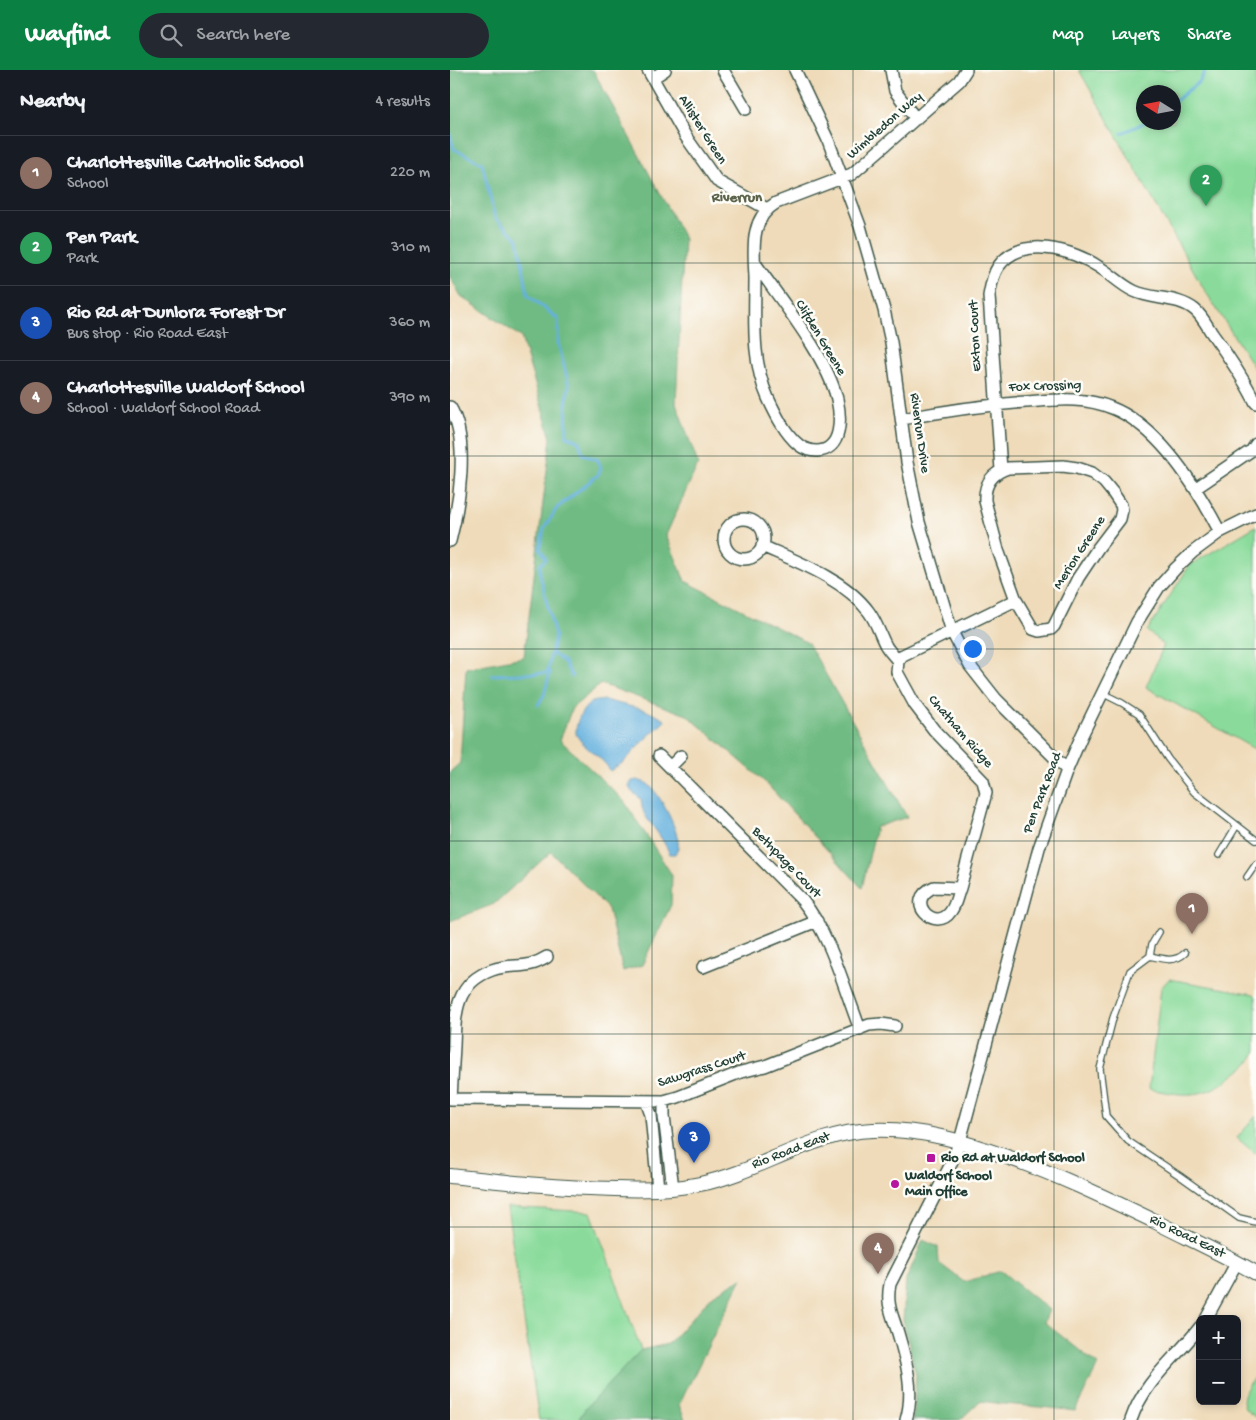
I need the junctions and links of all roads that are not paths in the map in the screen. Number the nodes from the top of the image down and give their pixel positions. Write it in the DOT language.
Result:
graph roads {
  1 [pos="665,70"];
  2 [pos="723,70"];
  3 [pos="795,70"];
  4 [pos="891,70"];
  5 [pos="966,70"];
  6 [pos="650,74"];
  7 [pos="746,109"];
  8 [pos="916,119"];
  9 [pos="842,179"];
  10 [pos="767,209"];
  11 [pos="754,263"];
  12 [pos="1256,403"];
  13 [pos="995,404"];
  14 [pos="450,408"];
  15 [pos="902,420"];
  16 [pos="1256,444"];
  17 [pos="1001,470"];
  18 [pos="1196,488"];
  19 [pos="1256,514"];
  20 [pos="1220,532"];
  21 [pos="450,541"];
  22 [pos="762,546"];
  23 [pos="1016,600"];
  24 [pos="952,632"];
  25 [pos="898,661"];
  26 [pos="1102,693"];
  27 [pos="659,756"];
  28 [pos="681,756"];
  29 [pos="670,767"];
  30 [pos="1067,770"];
  31 [pos="1237,825"];
  32 [pos="1256,840"];
  33 [pos="1219,855"];
  34 [pos="1256,864"];
  35 [pos="1247,877"];
  36 [pos="960,888"];
  37 [pos="817,921"];
  38 [pos="1160,932"];
  39 [pos="1185,952"];
  40 [pos="1150,956"];
  41 [pos="547,957"];
  42 [pos="703,967"];
  43 [pos="895,1026"];
  44 [pos="860,1029"];
  45 [pos="450,1099"];
  46 [pos="664,1101"];
  47 [pos="646,1102"];
  48 [pos="960,1141"];
  49 [pos="450,1176"];
  50 [pos="674,1188"];
  51 [pos="658,1189"];
  52 [pos="1256,1222"];
  53 [pos="1237,1262"];
  54 [pos="1256,1273"];
  55 [pos="1208,1315"];
  56 [pos="1196,1332"];
  57 [pos="906,1420"];
  58 [pos="1131,1420"];
  1 -- 6 [label="street"];
  2 -- 7 [label="street"];
  3 -- 9 [label="street, Riverrun Drive"];
  4 -- 8 [label="street"];
  5 -- 8 [label="street, Wimbledon Way"];
  6 -- 10 [label="street, Allister Green"];
  8 -- 9 [label="street, Wimbledon Way"];
  9 -- 10 [label="street"];
  9 -- 15 [label="street, Riverrun Drive"];
  10 -- 11 [label="street, Clifden Greene"];
  11 -- 11 [label="street, Clifden Greene"];
  12 -- 13 [label="street, Exton Court"];
  13 -- 15 [label="street, Fox Crossing"];
  13 -- 17 [label="street, Exton Court"];
  13 -- 18 [label="street, Fox Crossing"];
  14 -- 21 [label="street"];
  15 -- 24 [label="street, Riverrun Drive"];
  16 -- 18 [label="street"];
  17 -- 23 [label="street, Merion Greene"];
  17 -- 23 [label="street, Merion Greene"];
  18 -- 20 [label="street, Fox Crossing"];
  19 -- 20 [label="street, Pen Park Road"];
  20 -- 26 [label="street, Pen Park Road"];
  22 -- 25 [label="street, Chatham Ridge"];
  23 -- 24 [label="street"];
  24 -- 25 [label="street"];
  24 -- 30 [label="street, Riverrun Drive"];
  25 -- 36 [label="street, Chatham Ridge"];
  26 -- 30 [label="street, Pen Park Road"];
  26 -- 31 [label="lane"];
  27 -- 29 [label="street, Bethpage Court"];
  28 -- 29 [label="street"];
  29 -- 37 [label="street, Bethpage Court"];
  30 -- 48 [label="street, Pen Park Road"];
  31 -- 32 [label="lane"];
  31 -- 33 [label="lane"];
  34 -- 35 [label="lane"];
  37 -- 42 [label="street"];
  37 -- 44 [label="street, Bethpage Court"];
  38 -- 40 [label="lane"];
  39 -- 40 [label="lane"];
  40 -- 52 [label="lane"];
  41 -- 45 [label="street"];
  43 -- 44 [label="street, Sawgrass Court"];
  44 -- 46 [label="street, Sawgrass Court"];
  45 -- 47 [label="street, Sawgrass Court"];
  46 -- 47 [label="street, Sawgrass Court"];
  46 -- 50 [label="street"];
  47 -- 51 [label="street"];
  48 -- 50 [label="street, Rio Road East"];
  48 -- 53 [label="street, Rio Road East"];
  48 -- 57 [label="street, Pen Park Road"];
  49 -- 51 [label="street, Rio Road East"];
  50 -- 51 [label="street, Rio Road East"];
  53 -- 54 [label="street, Rio Road East"];
  53 -- 55 [label="street"];
  56 -- 58 [label="street"];
}
